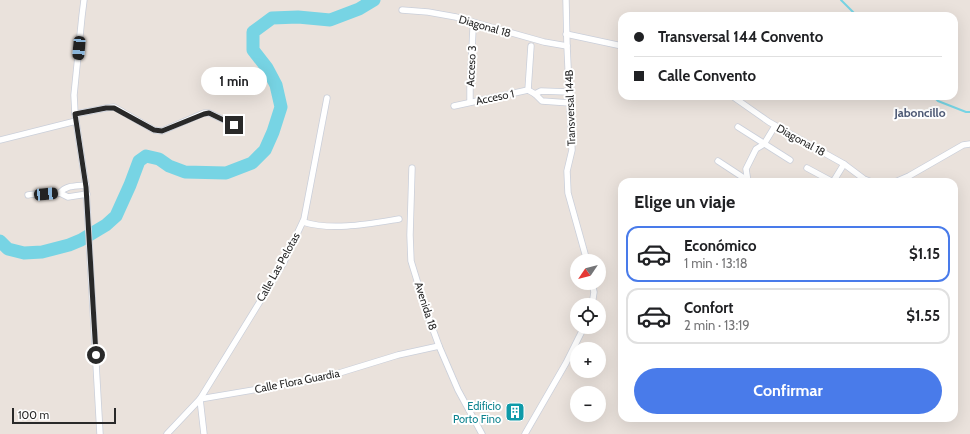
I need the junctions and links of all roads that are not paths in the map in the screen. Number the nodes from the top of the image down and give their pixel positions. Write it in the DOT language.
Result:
graph roads {
  1 [pos="84,0"];
  2 [pos="566,0"];
  3 [pos="402,10"];
  4 [pos="473,29"];
  5 [pos="566,34"];
  6 [pos="618,45"];
  7 [pos="531,46"];
  8 [pos="567,46"];
  9 [pos="528,90"];
  10 [pos="569,92"];
  11 [pos="535,94"];
  12 [pos="327,98"];
  13 [pos="738,100"];
  14 [pos="470,102"];
  15 [pos="570,103"];
  16 [pos="454,106"];
  17 [pos="75,114"];
  18 [pos="76,121"];
  19 [pos="234,125"];
  20 [pos="775,126"];
  21 [pos="738,127"];
  22 [pos="0,140"];
  23 [pos="764,144"];
  24 [pos="970,144"];
  25 [pos="790,160"];
  26 [pos="718,161"];
  27 [pos="844,164"];
  28 [pos="412,168"];
  29 [pos="807,168"];
  30 [pos="743,178"];
  31 [pos="748,178"];
  32 [pos="826,178"];
  33 [pos="835,178"];
  34 [pos="863,178"];
  35 [pos="904,178"];
  36 [pos="86,185"];
  37 [pos="60,193"];
  38 [pos="86,194"];
  39 [pos="28,195"];
  40 [pos="398,219"];
  41 [pos="303,222"];
  42 [pos="585,254"];
  43 [pos="580,334"];
  44 [pos="438,346"];
  45 [pos="551,389"];
  46 [pos="558,389"];
  47 [pos="200,399"];
  48 [pos="100,434"];
  49 [pos="167,434"];
  50 [pos="204,434"];
  51 [pos="482,434"];
  52 [pos="525,434"];
  1 -- 17 [label="street"];
  2 -- 5 [label="street, Transversal 144B"];
  3 -- 8 [label="street, Diagonal 18"];
  4 -- 14 [label="street, Acceso 3"];
  5 -- 6 [label="street"];
  5 -- 8 [label="street, Transversal 144B"];
  7 -- 9 [label="street"];
  8 -- 10 [label="street, Transversal 144B"];
  9 -- 11 [label="street, Acceso 1"];
  9 -- 14 [label="street, Acceso 1"];
  10 -- 11 [label="street"];
  10 -- 15 [label="street, Transversal 144B"];
  11 -- 15 [label="street, Acceso 1"];
  12 -- 41 [label="street, Calle Las Pelotas"];
  13 -- 20 [label="street, Diagonal 18"];
  14 -- 16 [label="street, Acceso 1"];
  15 -- 42 [label="street, Transversal 144B"];
  17 -- 18 [label="street"];
  17 -- 19 [label="street"];
  18 -- 22 [label="street"];
  18 -- 36 [label="street"];
  20 -- 23 [label="street"];
  20 -- 27 [label="street, Diagonal 18"];
  21 -- 23 [label="street"];
  23 -- 25 [label="street"];
  23 -- 31 [label="street"];
  24 -- 35 [label="street"];
  26 -- 30 [label="street"];
  27 -- 33 [label="street"];
  27 -- 34 [label="street, Diagonal 18"];
  28 -- 44 [label="street, Avenida 18"];
  29 -- 32 [label="street"];
  36 -- 37 [label="street"];
  36 -- 38 [label="street"];
  37 -- 38 [label="street"];
  37 -- 39 [label="street"];
  38 -- 48 [label="street"];
  40 -- 41 [label="street"];
  41 -- 47 [label="street, Calle Las Pelotas"];
  43 -- 45 [label="street"];
  44 -- 47 [label="street, Calle Flora Guardia"];
  44 -- 51 [label="street, Avenida 18"];
  45 -- 46 [label="street"];
  45 -- 52 [label="street"];
  47 -- 49 [label="street"];
  47 -- 50 [label="street"];
}
